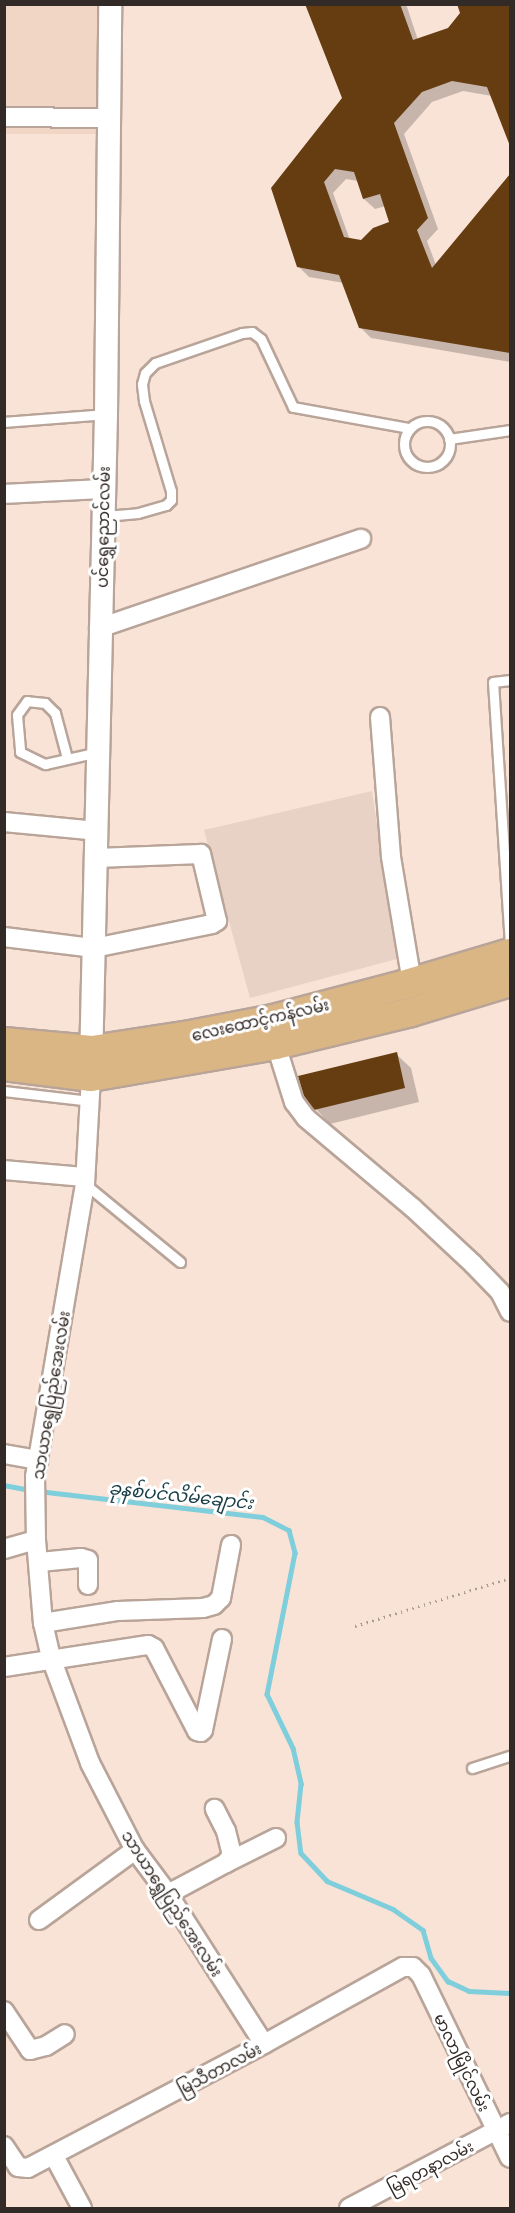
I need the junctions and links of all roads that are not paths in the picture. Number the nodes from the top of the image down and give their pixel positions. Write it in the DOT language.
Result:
graph roads {
  1 [pos="110,4"];
  2 [pos="4,117"];
  3 [pos="108,118"];
  4 [pos="106,414"];
  5 [pos="4,422"];
  6 [pos="410,428"];
  7 [pos="510,430"];
  8 [pos="449,439"];
  9 [pos="103,489"];
  10 [pos="4,494"];
  11 [pos="102,516"];
  12 [pos="361,539"];
  13 [pos="99,628"];
  14 [pos="510,680"];
  15 [pos="380,717"];
  16 [pos="98,752"];
  17 [pos="68,758"];
  18 [pos="510,777"];
  19 [pos="500,778"];
  20 [pos="4,822"];
  21 [pos="97,831"];
  22 [pos="96,858"];
  23 [pos="4,937"];
  24 [pos="510,947"];
  25 [pos="94,948"];
  26 [pos="510,953"];
  27 [pos="510,982"];
  28 [pos="408,993"];
  29 [pos="4,1042"];
  30 [pos="276,1045"];
  31 [pos="4,1066"];
  32 [pos="91,1076"];
  33 [pos="4,1091"];
  34 [pos="4,1170"];
  35 [pos="84,1181"];
  36 [pos="180,1262"];
  37 [pos="510,1312"];
  38 [pos="4,1454"];
  39 [pos="36,1469"];
  40 [pos="36,1540"];
  41 [pos="231,1545"];
  42 [pos="4,1549"];
  43 [pos="40,1562"];
  44 [pos="88,1585"];
  45 [pos="43,1623"];
  46 [pos="222,1639"];
  47 [pos="51,1658"];
  48 [pos="4,1667"];
  49 [pos="510,1756"];
  50 [pos="472,1768"];
  51 [pos="215,1809"];
  52 [pos="276,1838"];
  53 [pos="135,1850"];
  54 [pos="226,1863"];
  55 [pos="168,1894"];
  56 [pos="39,1920"];
  57 [pos="413,1967"];
  58 [pos="4,2011"];
  59 [pos="65,2034"];
  60 [pos="264,2044"];
  61 [pos="503,2127"];
  62 [pos="4,2146"];
  63 [pos="54,2156"];
  64 [pos="510,2158"];
  65 [pos="82,2208"];
  66 [pos="350,2208"];
  1 -- 3 [label="street, ပင်ရွှေညောင်လမ်း"];
  2 -- 3 [label="street"];
  3 -- 4 [label="street, ပင်ရွှေညောင်လမ်း"];
  4 -- 5 [label="lane"];
  4 -- 9 [label="street, ပင်ရွှေညောင်လမ်း"];
  6 -- 8 [label="lane"];
  6 -- 8 [label="lane"];
  6 -- 11 [label="lane"];
  7 -- 8 [label="lane"];
  9 -- 10 [label="street"];
  9 -- 11 [label="street, ပင်ရွှေညောင်လမ်း"];
  11 -- 13 [label="street, ပင်ရွှေညောင်လမ်း"];
  12 -- 13 [label="street"];
  13 -- 16 [label="street, ပင်ရွှေညောင်လမ်း"];
  14 -- 19 [label="lane"];
  15 -- 28 [label="street"];
  16 -- 17 [label="lane"];
  16 -- 21 [label="street, ပင်ရွှေညောင်လမ်း"];
  17 -- 17 [label="lane"];
  18 -- 19 [label="lane"];
  19 -- 24 [label="lane"];
  20 -- 21 [label="street"];
  21 -- 22 [label="street, ပင်ရွှေညောင်လမ်း"];
  22 -- 25 [label="street, ပင်ရွှေညောင်လမ်း"];
  22 -- 25 [label="street"];
  23 -- 25 [label="street"];
  25 -- 32 [label="street, ပင်ရွှေညောင်လမ်း"];
  26 -- 28 [label="main road, လေးထောင့်ကန်လမ်း"];
  27 -- 28 [label="main road, လေးထောင့်ကန်လမ်း"];
  28 -- 30 [label="main road, လေးထောင့်ကန်လမ်း"];
  28 -- 32 [label="main road, လေးထောင့်ကန်လမ်း"];
  29 -- 32 [label="main road, လေးထောင့်ကန်လမ်း"];
  30 -- 32 [label="main road, လေးထောင့်ကန်လမ်း"];
  30 -- 37 [label="street"];
  31 -- 32 [label="main road, လေးထောင့်ကန်လမ်း"];
  32 -- 33 [label="lane"];
  32 -- 35 [label="street, သာယာရွှေပြည်အေးလမ်း"];
  34 -- 35 [label="street"];
  35 -- 36 [label="lane"];
  35 -- 39 [label="street, သာယာရွှေပြည်အေးလမ်း"];
  38 -- 39 [label="street"];
  39 -- 40 [label="street, သာယာရွှေပြည်အေးလမ်း"];
  40 -- 42 [label="street"];
  40 -- 43 [label="street, သာယာရွှေပြည်အေးလမ်း"];
  41 -- 45 [label="street"];
  43 -- 44 [label="street"];
  43 -- 45 [label="street, သာယာရွှေပြည်အေးလမ်း"];
  45 -- 47 [label="street, သာယာရွှေပြည်အေးလမ်း"];
  46 -- 47 [label="street"];
  47 -- 48 [label="street"];
  47 -- 53 [label="street, သာယာရွှေပြည်အေးလမ်း"];
  49 -- 50 [label="lane"];
  51 -- 54 [label="street"];
  52 -- 54 [label="street"];
  53 -- 55 [label="street, သာယာရွှေပြည်အေးလမ်း"];
  53 -- 56 [label="street"];
  54 -- 55 [label="street"];
  55 -- 60 [label="street, သာယာရွှေပြည်အေးလမ်း"];
  57 -- 60 [label="street, မြသီတာလမ်း"];
  57 -- 61 [label="street, မာလာမြိုင်လမ်း"];
  58 -- 59 [label="street"];
  60 -- 63 [label="street, မြသီတာလမ်း"];
  61 -- 64 [label="street, မာလာမြိုင်လမ်း"];
  61 -- 66 [label="street, မြရတနာလမ်း"];
  62 -- 63 [label="street, မြသီတာလမ်း"];
  63 -- 65 [label="street"];
}
